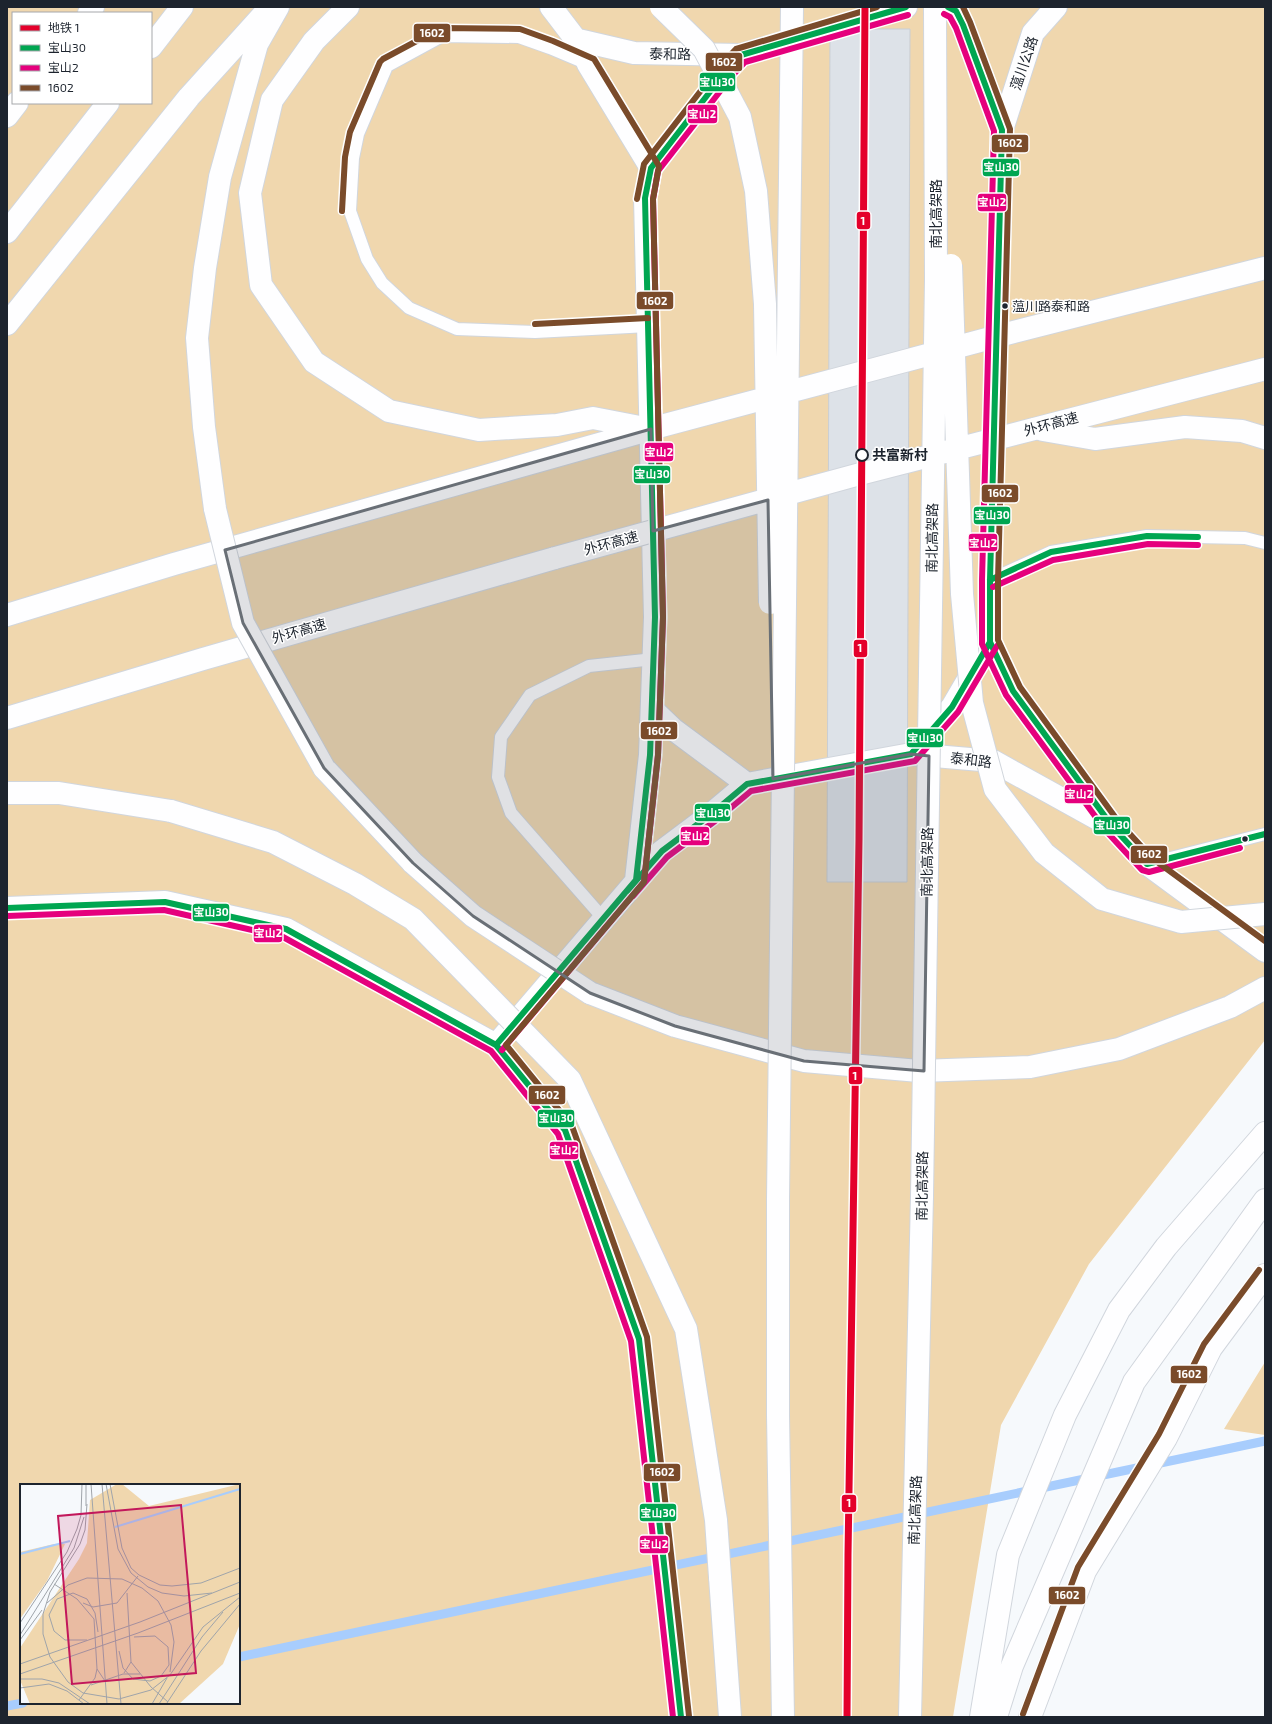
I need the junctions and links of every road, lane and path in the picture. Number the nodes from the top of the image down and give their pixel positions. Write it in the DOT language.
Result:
graph roads {
  1 [pos="182,7"];
  2 [pos="271,7"];
  3 [pos="278,7"];
  4 [pos="348,7"];
  5 [pos="551,7"];
  6 [pos="662,7"];
  7 [pos="792,7"];
  8 [pos="906,7"];
  9 [pos="935,7"];
  10 [pos="941,7"];
  11 [pos="948,7"];
  12 [pos="1056,7"];
  13 [pos="574,39"];
  14 [pos="152,47"];
  15 [pos="741,55"];
  16 [pos="588,64"];
  17 [pos="17,104"];
  18 [pos="107,104"];
  19 [pos="7,116"];
  20 [pos="1002,130"];
  21 [pos="651,168"];
  22 [pos="7,232"];
  23 [pos="1265,268"];
  24 [pos="7,324"];
  25 [pos="648,326"];
  26 [pos="1265,369"];
  27 [pos="650,429"];
  28 [pos="1034,429"];
  29 [pos="1265,438"];
  30 [pos="1265,543"];
  31 [pos="990,580"];
  32 [pos="7,615"];
  33 [pos="990,642"];
  34 [pos="654,659"];
  35 [pos="652,709"];
  36 [pos="7,718"];
  37 [pos="911,754"];
  38 [pos="747,784"];
  39 [pos="7,793"];
  40 [pos="1112,826"];
  41 [pos="1265,834"];
  42 [pos="1147,864"];
  43 [pos="636,880"];
  44 [pos="7,908"];
  45 [pos="1265,914"];
  46 [pos="604,918"];
  47 [pos="1265,950"];
  48 [pos="1265,988"];
  49 [pos="496,1045"];
  50 [pos="779,1121"];
  51 [pos="1265,1133"];
  52 [pos="1265,1200"];
  53 [pos="1265,1275"];
  54 [pos="681,1717"];
  55 [pos="730,1717"];
  56 [pos="783,1717"];
  57 [pos="910,1717"];
  58 [pos="981,1717"];
  59 [pos="996,1717"];
  60 [pos="1030,1717"];
  1 -- 14 [label="main road"];
  2 -- 24 [label="main road"];
  3 -- 48 [label="main road, bridge"];
  4 -- 27 [label="main road"];
  5 -- 13 [label="main road"];
  6 -- 50 [label="main road, bridge"];
  7 -- 50 [label="main road, bridge"];
  8 -- 15 [label="main road, 泰和路"];
  9 -- 57 [label="main road, 南北高架路, bridge"];
  10 -- 45 [label="main road, bridge"];
  11 -- 20 [label="main road"];
  12 -- 20 [label="main road, 蕰川公路"];
  13 -- 15 [label="main road, 泰和路"];
  13 -- 16 [label="main road"];
  15 -- 21 [label="main road"];
  16 -- 21 [label="main road"];
  16 -- 25 [label="lane"];
  17 -- 19 [label="main road"];
  18 -- 22 [label="main road"];
  20 -- 31 [label="main road, 蕰川公路"];
  21 -- 25 [label="main road"];
  23 -- 27 [label="main road, bridge"];
  25 -- 34 [label="main road"];
  26 -- 28 [label="main road, 外环高速"];
  27 -- 32 [label="main road"];
  28 -- 29 [label="main road"];
  28 -- 36 [label="main road, 外环高速, bridge"];
  30 -- 31 [label="lane"];
  31 -- 33 [label="main road, 蕰川公路"];
  33 -- 37 [label="main road"];
  33 -- 40 [label="main road, 蕰川公路"];
  34 -- 35 [label="main road"];
  34 -- 46 [label="lane"];
  35 -- 38 [label="main road"];
  35 -- 43 [label="main road"];
  37 -- 38 [label="main road, 泰和路"];
  37 -- 40 [label="main road, 泰和路"];
  38 -- 43 [label="main road, 泰和路"];
  39 -- 55 [label="main road, bridge"];
  40 -- 42 [label="main road, 蕰川公路"];
  41 -- 42 [label="lane"];
  42 -- 47 [label="main road, 蕰川公路"];
  43 -- 46 [label="main road"];
  44 -- 49 [label="main road"];
  46 -- 49 [label="main road"];
  49 -- 54 [label="main road"];
  50 -- 56 [label="main road, bridge"];
  51 -- 58 [label="main road"];
  52 -- 59 [label="main road"];
  53 -- 60 [label="main road"];
}
